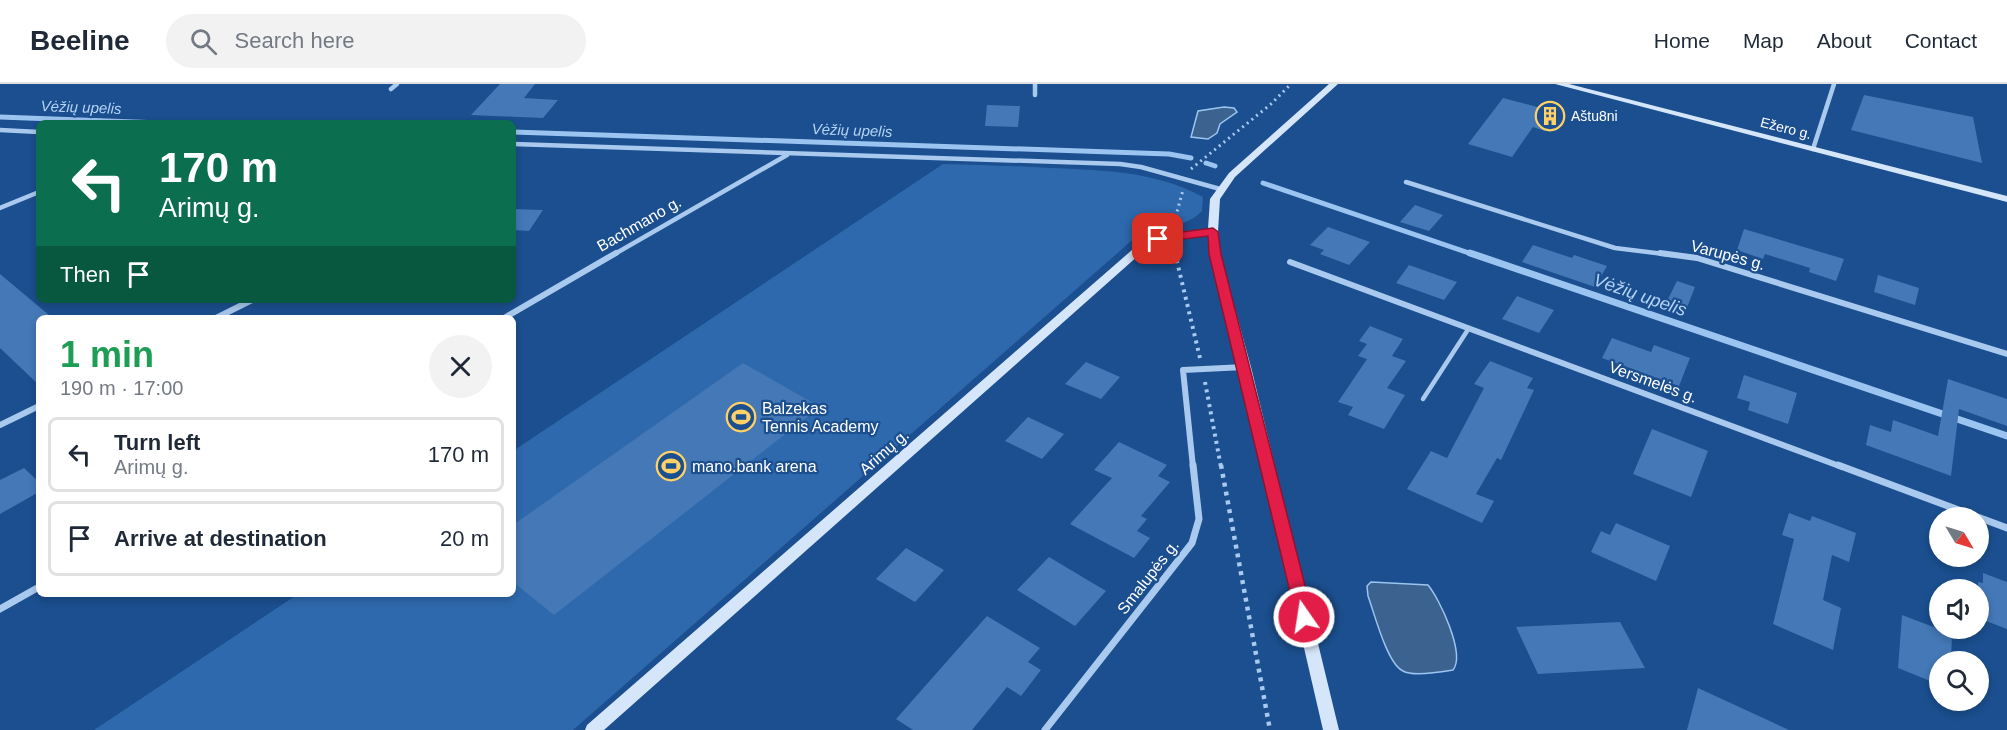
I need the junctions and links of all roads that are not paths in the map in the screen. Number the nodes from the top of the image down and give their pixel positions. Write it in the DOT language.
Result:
graph roads {
  1 [pos="397,84"];
  2 [pos="1035,84"];
  3 [pos="1334,84"];
  4 [pos="1559,84"];
  5 [pos="1834,84"];
  6 [pos="392,89"];
  7 [pos="1035,95"];
  8 [pos="0,130"];
  9 [pos="36,132"];
  10 [pos="516,144"];
  11 [pos="1813,149"];
  12 [pos="788,154"];
  13 [pos="1406,182"];
  14 [pos="1221,189"];
  15 [pos="36,193"];
  16 [pos="2007,199"];
  17 [pos="0,208"];
  18 [pos="1213,232"];
  19 [pos="1290,262"];
  20 [pos="246,303"];
  21 [pos="222,315"];
  22 [pos="509,315"];
  23 [pos="1469,328"];
  24 [pos="2007,354"];
  25 [pos="1245,367"];
  26 [pos="1423,399"];
  27 [pos="36,407"];
  28 [pos="0,425"];
  29 [pos="2007,528"];
  30 [pos="36,588"];
  31 [pos="0,609"];
  32 [pos="593,730"];
  33 [pos="1046,730"];
  34 [pos="1331,730"];
  1 -- 6 [label="street"];
  2 -- 7 [label="street"];
  3 -- 14 [label="main road"];
  4 -- 11 [label="main road, Ežero g."];
  5 -- 11 [label="street"];
  8 -- 9 [label="street"];
  10 -- 12 [label="street"];
  11 -- 16 [label="main road, Ežero g."];
  12 -- 14 [label="street"];
  12 -- 22 [label="street, Bachmano g."];
  13 -- 24 [label="street, Varupės g."];
  14 -- 18 [label="main road"];
  15 -- 17 [label="street"];
  18 -- 25 [label="main road"];
  18 -- 32 [label="main road, Arimų g."];
  19 -- 23 [label="street, Versmelės g."];
  20 -- 21 [label="street"];
  23 -- 26 [label="lane"];
  23 -- 29 [label="street, Versmelės g."];
  25 -- 33 [label="street, Smalupės g."];
  25 -- 34 [label="main road"];
  27 -- 28 [label="street"];
  30 -- 31 [label="street"];
}
